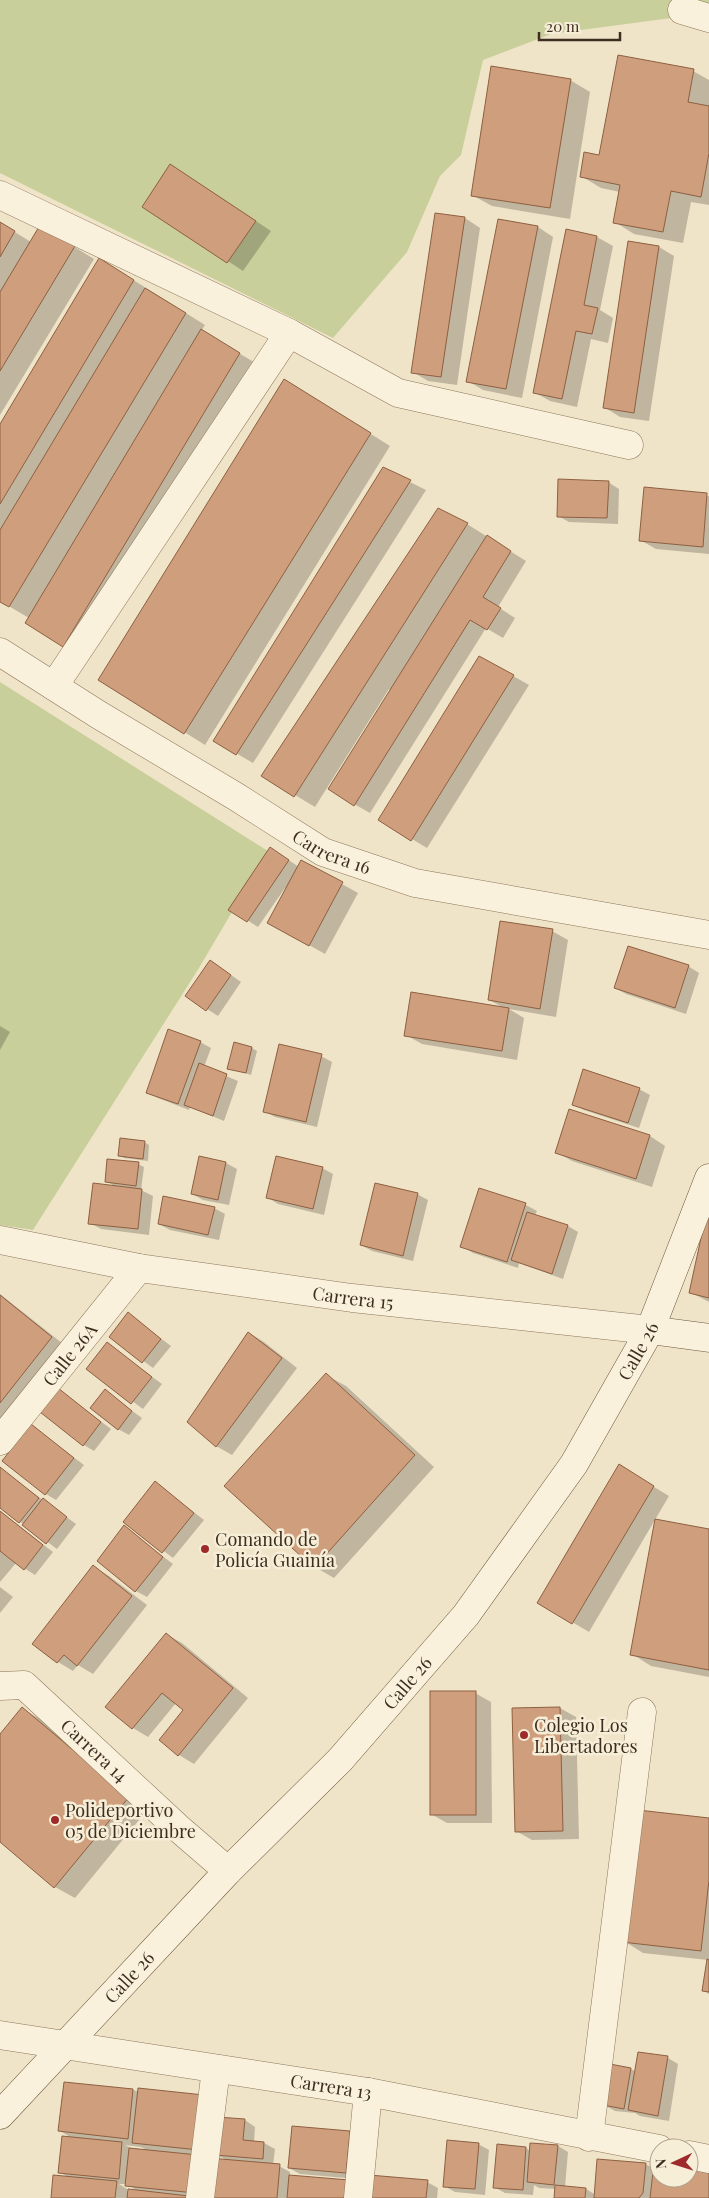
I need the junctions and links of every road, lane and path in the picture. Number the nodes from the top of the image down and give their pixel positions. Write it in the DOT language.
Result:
graph roads {
  1 [pos="682,10"];
  2 [pos="709,18"];
  3 [pos="0,195"];
  4 [pos="289,333"];
  5 [pos="629,445"];
  6 [pos="0,652"];
  7 [pos="54,686"];
  8 [pos="709,934"];
  9 [pos="709,1178"];
  10 [pos="0,1240"];
  11 [pos="139,1268"];
  12 [pos="650,1330"];
  13 [pos="709,1338"];
  14 [pos="0,1441"];
  15 [pos="0,1686"];
  16 [pos="642,1712"];
  17 [pos="228,1871"];
  18 [pos="0,2035"];
  19 [pos="66,2044"];
  20 [pos="216,2069"];
  21 [pos="368,2092"];
  22 [pos="0,2115"];
  23 [pos="589,2137"];
  24 [pos="649,2147"];
  25 [pos="200,2198"];
  26 [pos="358,2198"];
  1 -- 2 [label="street"];
  3 -- 4 [label="street"];
  4 -- 5 [label="street"];
  4 -- 7 [label="street"];
  6 -- 7 [label="street, Carrera 16"];
  7 -- 8 [label="street, Carrera 16"];
  9 -- 12 [label="street, Calle 26"];
  10 -- 11 [label="street, Carrera 15"];
  11 -- 12 [label="street, Carrera 15"];
  11 -- 14 [label="street, Calle 26A"];
  12 -- 13 [label="street, Carrera 15"];
  12 -- 17 [label="street, Calle 26"];
  15 -- 17 [label="street, Carrera 14"];
  16 -- 23 [label="street"];
  17 -- 19 [label="street, Calle 26"];
  18 -- 19 [label="street, Carrera 13"];
  19 -- 20 [label="street, Carrera 13"];
  19 -- 22 [label="street, Calle 26"];
  20 -- 21 [label="street, Carrera 13"];
  20 -- 25 [label="street"];
  21 -- 23 [label="street, Carrera 13"];
  21 -- 26 [label="street"];
  23 -- 24 [label="street, Carrera 13"];
}
